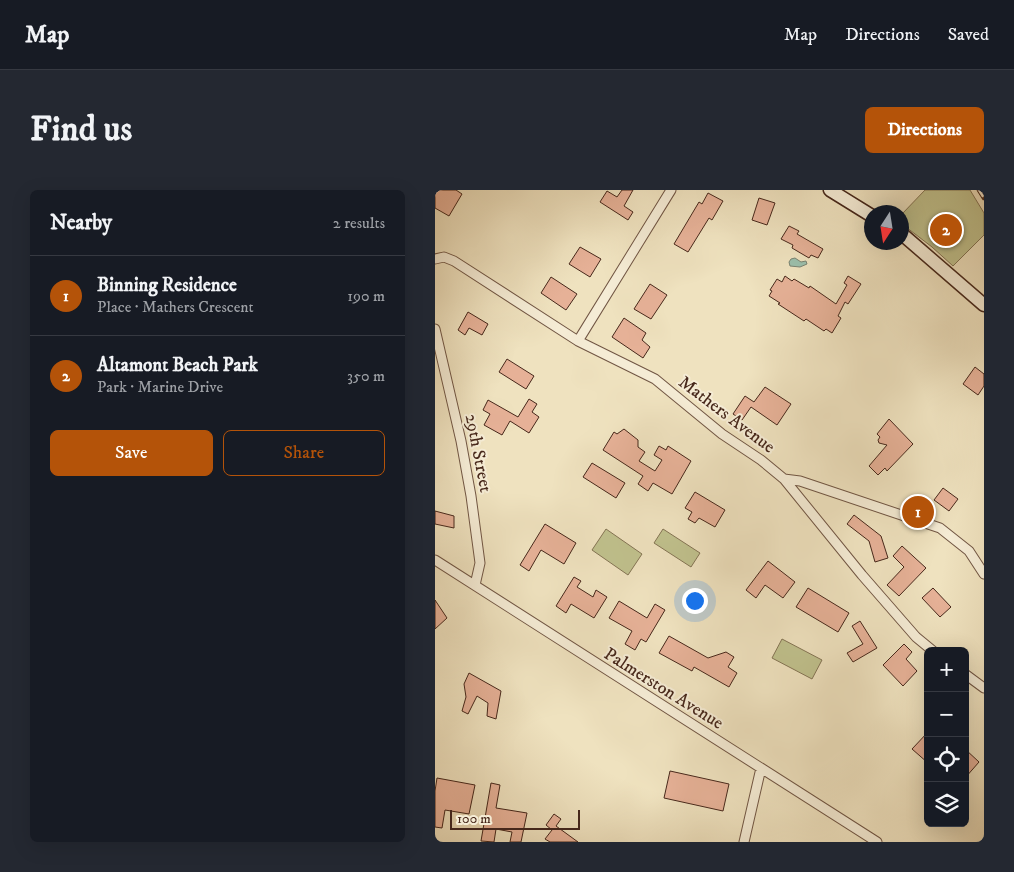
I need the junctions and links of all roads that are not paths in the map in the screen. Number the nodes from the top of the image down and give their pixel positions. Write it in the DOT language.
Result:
graph roads {
  1 [pos="671,190"];
  2 [pos="830,190"];
  3 [pos="864,212"];
  4 [pos="909,241"];
  5 [pos="435,259"];
  6 [pos="984,305"];
  7 [pos="435,329"];
  8 [pos="578,341"];
  9 [pos="784,479"];
  10 [pos="435,560"];
  11 [pos="984,574"];
  12 [pos="475,584"];
  13 [pos="928,647"];
  14 [pos="969,677"];
  15 [pos="984,688"];
  16 [pos="761,768"];
  17 [pos="743,842"];
  18 [pos="877,842"];
  1 -- 8 [label="street"];
  2 -- 3 [label="main road"];
  4 -- 6 [label="main road"];
  5 -- 8 [label="street, Mathers Avenue"];
  7 -- 12 [label="street, 29th Street"];
  8 -- 9 [label="street, Mathers Avenue"];
  9 -- 11 [label="street"];
  9 -- 13 [label="street, Mathers Avenue"];
  10 -- 12 [label="street, Palmerston Avenue"];
  12 -- 16 [label="street, Palmerston Avenue"];
  14 -- 15 [label="street"];
  16 -- 17 [label="street"];
  16 -- 18 [label="street, Palmerston Avenue"];
}
